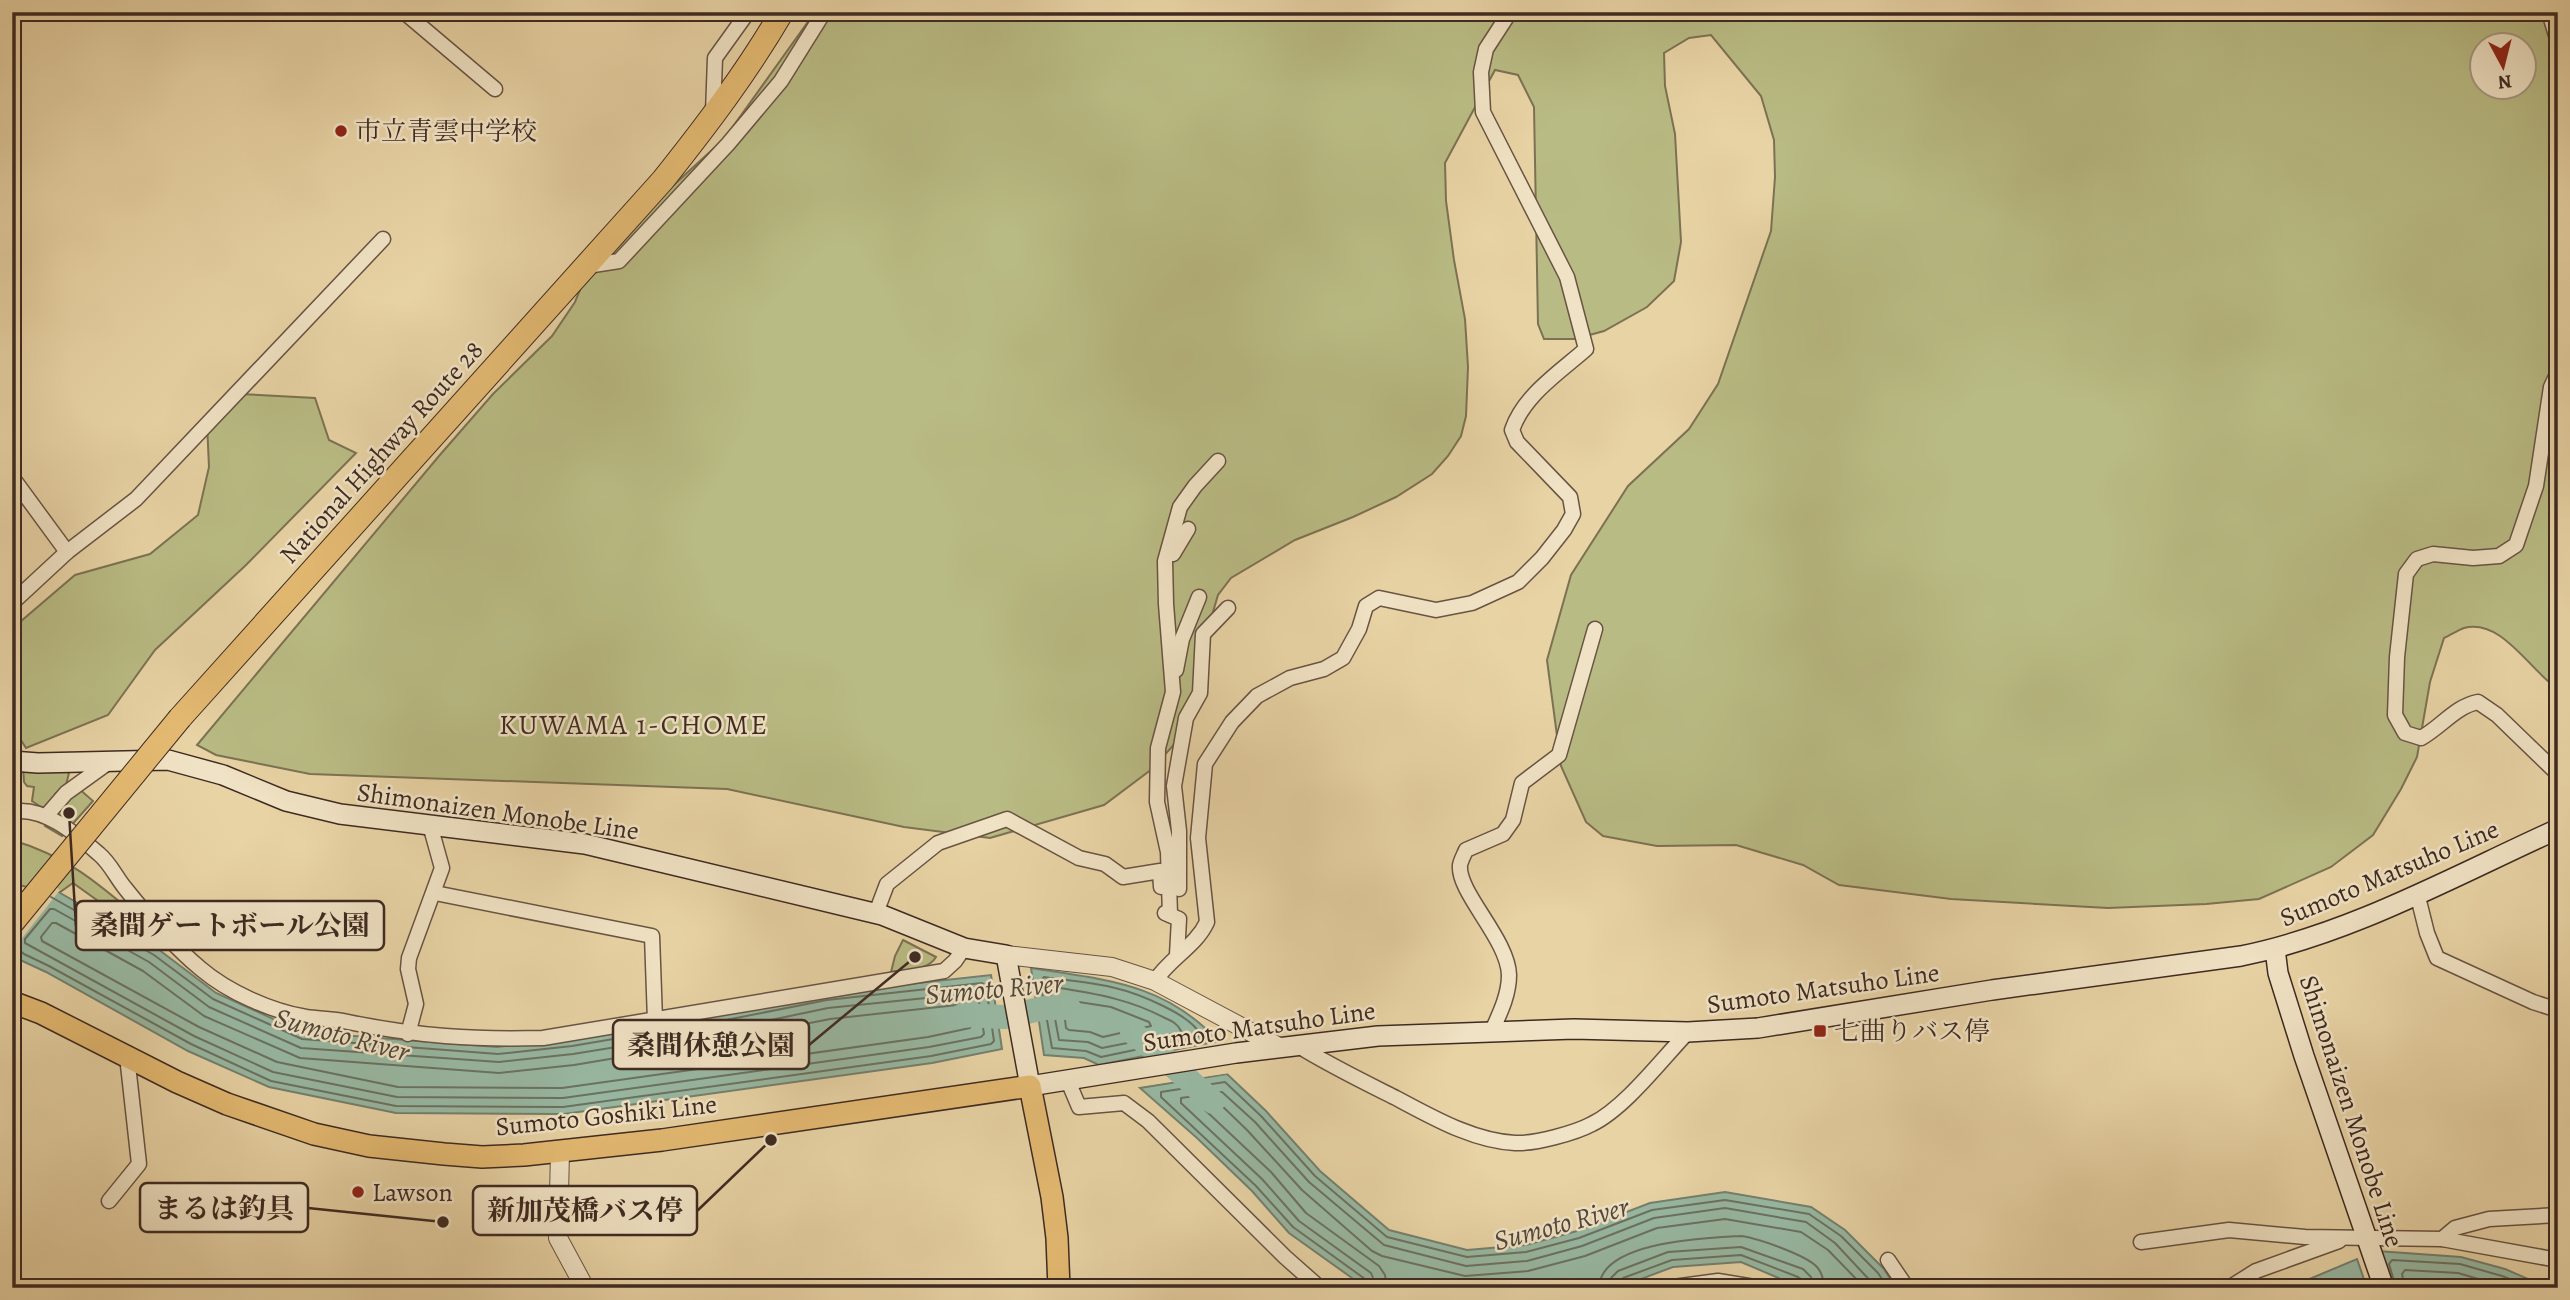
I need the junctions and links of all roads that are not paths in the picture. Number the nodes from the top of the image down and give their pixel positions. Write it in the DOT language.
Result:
graph roads {
  1 [pos="404,12"];
  2 [pos="748,12"];
  3 [pos="782,12"];
  4 [pos="824,12"];
  5 [pos="1510,12"];
  6 [pos="2549,12"];
  7 [pos="2558,42"];
  8 [pos="495,89"];
  9 [pos="713,118"];
  10 [pos="383,239"];
  11 [pos="587,266"];
  12 [pos="2558,372"];
  13 [pos="1218,461"];
  14 [pos="12,477"];
  15 [pos="17,494"];
  16 [pos="1188,529"];
  17 [pos="67,552"];
  18 [pos="1165,568"];
  19 [pos="1199,597"];
  20 [pos="12,604"];
  21 [pos="1228,608"];
  22 [pos="1595,629"];
  23 [pos="1173,692"];
  24 [pos="12,761"];
  25 [pos="109,762"];
  26 [pos="2558,774"];
  27 [pos="12,812"];
  28 [pos="47,815"];
  29 [pos="430,825"];
  30 [pos="2558,828"];
  31 [pos="435,893"];
  32 [pos="2417,893"];
  33 [pos="876,913"];
  34 [pos="1175,917"];
  35 [pos="12,923"];
  36 [pos="964,948"];
  37 [pos="2275,949"];
  38 [pos="1177,955"];
  39 [pos="1008,960"];
  40 [pos="1155,981"];
  41 [pos="12,1002"];
  42 [pos="2558,1010"];
  43 [pos="655,1020"];
  44 [pos="1688,1032"];
  45 [pos="1491,1033"];
  46 [pos="408,1034"];
  47 [pos="1288,1046"];
  48 [pos="127,1056"];
  49 [pos="1068,1081"];
  50 [pos="1030,1086"];
  51 [pos="560,1152"];
  52 [pos="109,1201"];
  53 [pos="2558,1215"];
  54 [pos="2442,1240"];
  55 [pos="2141,1242"];
  56 [pos="2362,1242"];
  57 [pos="1888,1260"];
  58 [pos="2558,1260"];
  59 [pos="585,1288"];
  60 [pos="1059,1288"];
  61 [pos="1320,1288"];
  62 [pos="1666,1288"];
  63 [pos="1760,1288"];
  64 [pos="1907,1288"];
  65 [pos="2229,1288"];
  66 [pos="2384,1288"];
  1 -- 8 [label="street"];
  2 -- 9 [label="street"];
  3 -- 9 [label="highway, National Highway Route 28"];
  4 -- 11 [label="street"];
  5 -- 38 [label="street"];
  6 -- 7 [label="street"];
  9 -- 11 [label="highway, National Highway Route 28"];
  10 -- 17 [label="street"];
  11 -- 35 [label="highway, National Highway Route 28, bridge"];
  12 -- 26 [label="street"];
  13 -- 18 [label="street"];
  14 -- 15 [label="street"];
  15 -- 17 [label="street"];
  16 -- 18 [label="street"];
  17 -- 20 [label="street"];
  18 -- 23 [label="street"];
  19 -- 23 [label="street"];
  21 -- 34 [label="street"];
  22 -- 45 [label="street"];
  23 -- 34 [label="street"];
  24 -- 25 [label="main road, Shimonaizen Monobe Line"];
  25 -- 28 [label="street"];
  25 -- 29 [label="main road, Shimonaizen Monobe Line"];
  27 -- 28 [label="street"];
  28 -- 46 [label="street"];
  29 -- 31 [label="street"];
  29 -- 33 [label="main road, Shimonaizen Monobe Line"];
  30 -- 32 [label="main road, Sumoto Matsuho Line"];
  31 -- 43 [label="street"];
  31 -- 46 [label="street"];
  32 -- 37 [label="main road, Sumoto Matsuho Line"];
  32 -- 42 [label="street"];
  33 -- 34 [label="street"];
  33 -- 36 [label="main road, Shimonaizen Monobe Line"];
  34 -- 38 [label="street"];
  36 -- 39 [label="main road, Shimonaizen Monobe Line"];
  36 -- 43 [label="street"];
  37 -- 44 [label="main road, Sumoto Matsuho Line"];
  37 -- 56 [label="main road, Shimonaizen Monobe Line"];
  38 -- 40 [label="street"];
  39 -- 40 [label="street"];
  39 -- 50 [label="main road"];
  40 -- 47 [label="street"];
  41 -- 48 [label="main road, Sumoto Goshiki Line"];
  43 -- 46 [label="street"];
  44 -- 45 [label="main road, Sumoto Matsuho Line"];
  44 -- 47 [label="street"];
  45 -- 47 [label="main road, Sumoto Matsuho Line"];
  47 -- 49 [label="main road, Sumoto Matsuho Line"];
  48 -- 51 [label="main road, Sumoto Goshiki Line"];
  48 -- 52 [label="street"];
  49 -- 50 [label="main road, Sumoto Matsuho Line"];
  49 -- 61 [label="street"];
  50 -- 51 [label="main road, Sumoto Goshiki Line"];
  50 -- 60 [label="main road"];
  51 -- 59 [label="street"];
  53 -- 54 [label="street"];
  54 -- 56 [label="street"];
  54 -- 58 [label="street"];
  55 -- 56 [label="street"];
  56 -- 65 [label="street"];
  56 -- 66 [label="main road, Shimonaizen Monobe Line"];
  57 -- 64 [label="street"];
  62 -- 63 [label="street"];
}
